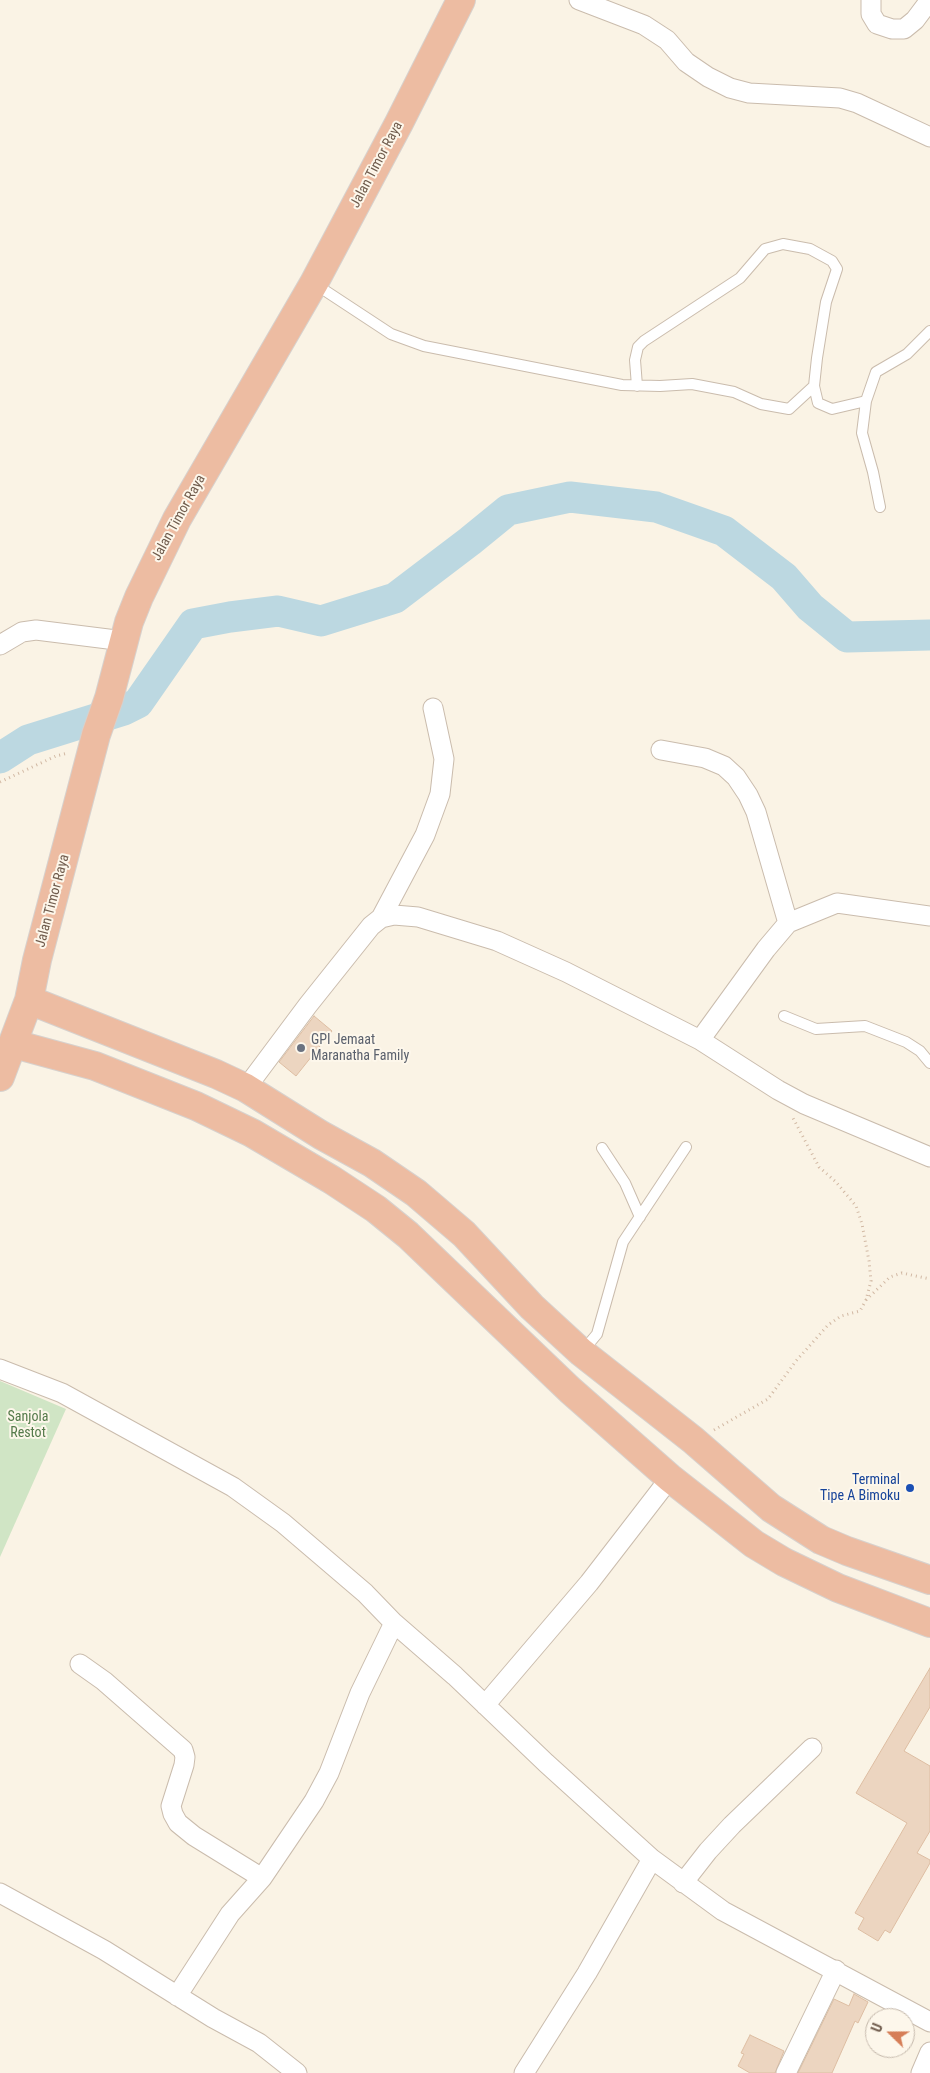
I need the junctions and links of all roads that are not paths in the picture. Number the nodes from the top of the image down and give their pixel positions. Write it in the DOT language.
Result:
graph roads {
  1 [pos="461,0"];
  2 [pos="579,0"];
  3 [pos="871,0"];
  4 [pos="930,0"];
  5 [pos="930,137"];
  6 [pos="314,283"];
  7 [pos="930,331"];
  8 [pos="638,386"];
  9 [pos="814,386"];
  10 [pos="866,401"];
  11 [pos="880,508"];
  12 [pos="124,641"];
  13 [pos="0,645"];
  14 [pos="433,708"];
  15 [pos="661,750"];
  16 [pos="930,916"];
  17 [pos="381,918"];
  18 [pos="788,923"];
  19 [pos="29,1000"];
  20 [pos="784,1016"];
  21 [pos="700,1040"];
  22 [pos="14,1044"];
  23 [pos="930,1063"];
  24 [pos="0,1077"];
  25 [pos="246,1088"];
  26 [pos="686,1146"];
  27 [pos="602,1148"];
  28 [pos="930,1157"];
  29 [pos="640,1217"];
  30 [pos="456,1228"];
  31 [pos="431,1255"];
  32 [pos="581,1352"];
  33 [pos="0,1369"];
  34 [pos="670,1478"];
  35 [pos="923,1578"];
  36 [pos="900,1613"];
  37 [pos="394,1623"];
  38 [pos="930,1623"];
  39 [pos="80,1664"];
  40 [pos="485,1705"];
  41 [pos="812,1748"];
  42 [pos="652,1859"];
  43 [pos="262,1878"];
  44 [pos="683,1883"];
  45 [pos="0,1893"];
  46 [pos="836,1970"];
  47 [pos="178,1996"];
  48 [pos="930,2022"];
  49 [pos="930,2052"];
  50 [pos="297,2073"];
  51 [pos="524,2073"];
  52 [pos="786,2073"];
  53 [pos="921,2073"];
  1 -- 6 [label="highway, Jalan Timor Raya"];
  2 -- 5 [label="street"];
  3 -- 4 [label="street"];
  6 -- 8 [label="lane"];
  6 -- 12 [label="highway, Jalan Timor Raya"];
  7 -- 10 [label="lane"];
  8 -- 9 [label="lane"];
  8 -- 9 [label="lane"];
  9 -- 10 [label="lane"];
  10 -- 11 [label="lane"];
  12 -- 13 [label="street"];
  12 -- 19 [label="highway, Jalan Timor Raya"];
  14 -- 17 [label="street"];
  15 -- 18 [label="street"];
  16 -- 18 [label="street"];
  17 -- 21 [label="street"];
  17 -- 25 [label="street"];
  18 -- 21 [label="street"];
  19 -- 22 [label="highway, Jalan Timor Raya"];
  19 -- 25 [label="highway"];
  20 -- 23 [label="lane"];
  21 -- 28 [label="street"];
  22 -- 24 [label="highway, Jalan Timor Raya"];
  22 -- 31 [label="highway"];
  25 -- 30 [label="highway"];
  26 -- 29 [label="lane"];
  27 -- 29 [label="lane"];
  29 -- 32 [label="lane"];
  30 -- 31 [label="highway"];
  30 -- 32 [label="highway"];
  31 -- 34 [label="highway"];
  32 -- 35 [label="highway"];
  33 -- 37 [label="street"];
  34 -- 36 [label="highway"];
  34 -- 40 [label="street"];
  35 -- 36 [label="highway"];
  36 -- 38 [label="highway"];
  37 -- 40 [label="street"];
  37 -- 43 [label="street"];
  39 -- 43 [label="street"];
  40 -- 42 [label="street"];
  41 -- 44 [label="street"];
  42 -- 44 [label="street"];
  42 -- 51 [label="street"];
  43 -- 47 [label="street"];
  44 -- 46 [label="street"];
  45 -- 47 [label="street"];
  46 -- 48 [label="street"];
  46 -- 52 [label="street"];
  47 -- 50 [label="street"];
  49 -- 53 [label="street"];
}
